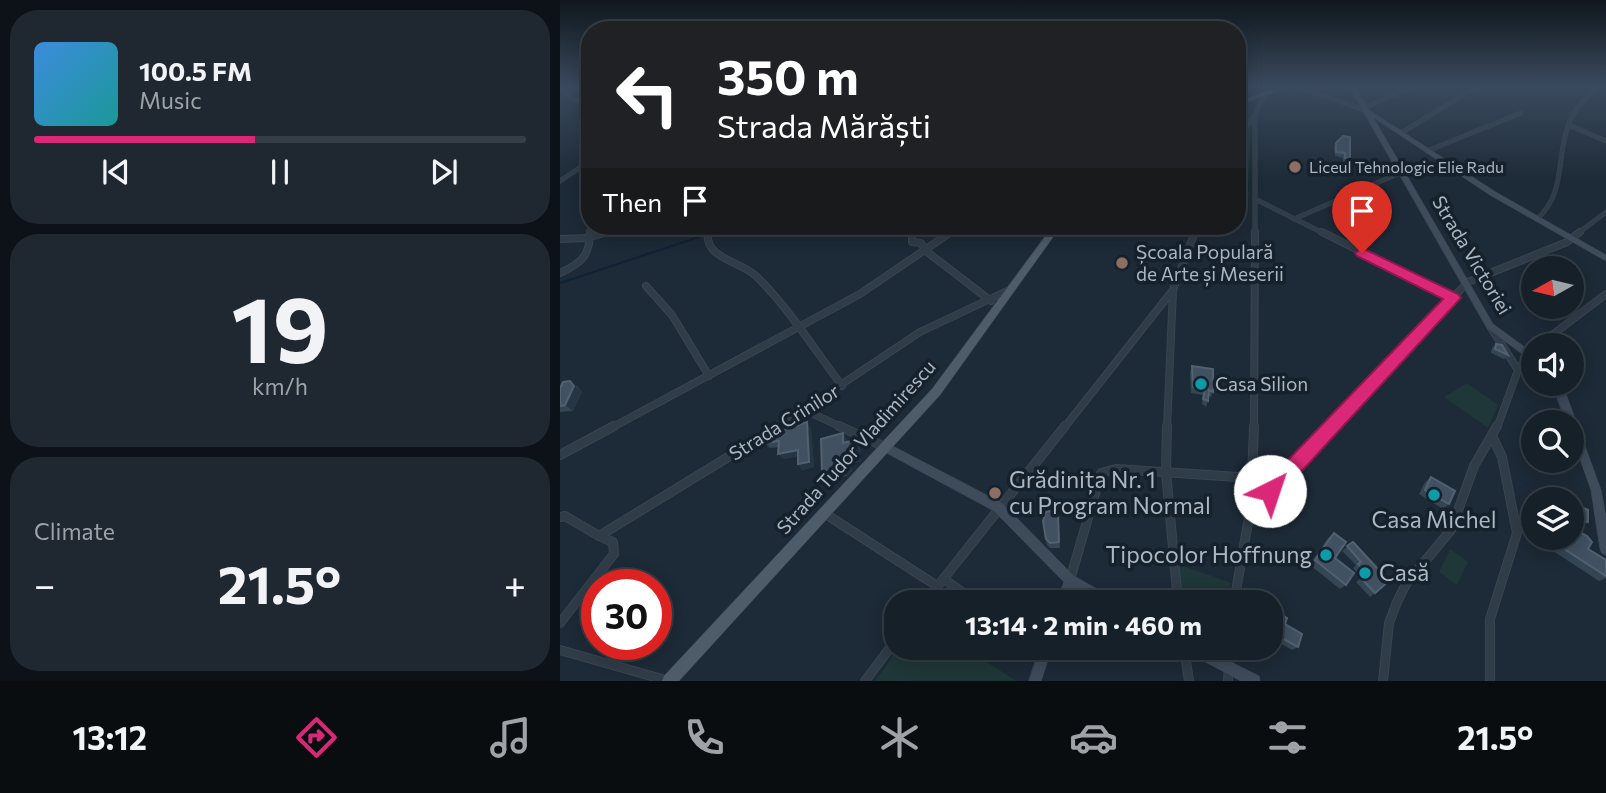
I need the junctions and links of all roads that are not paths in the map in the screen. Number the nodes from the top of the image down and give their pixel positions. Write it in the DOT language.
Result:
graph roads {
  1 [pos="1256,118"];
  2 [pos="1370,118"];
  3 [pos="1377,118"];
  4 [pos="1426,118"];
  5 [pos="1509,118"];
  6 [pos="1573,118"];
  7 [pos="1381,121"];
  8 [pos="1569,124"];
  9 [pos="1401,133"];
  10 [pos="1380,136"];
  11 [pos="1606,141"];
  12 [pos="1427,151"];
  13 [pos="581,167"];
  14 [pos="1402,172"];
  15 [pos="560,181"];
  16 [pos="1255,199"];
  17 [pos="1606,212"];
  18 [pos="1294,219"];
  19 [pos="1537,219"];
  20 [pos="597,235"];
  21 [pos="709,235"];
  22 [pos="914,235"];
  23 [pos="948,235"];
  24 [pos="1050,235"];
  25 [pos="1194,235"];
  26 [pos="589,237"];
  27 [pos="560,239"];
  28 [pos="1571,239"];
  29 [pos="926,251"];
  30 [pos="1606,258"];
  31 [pos="560,273"];
  32 [pos="1468,282"];
  33 [pos="646,286"];
  34 [pos="1174,290"];
  35 [pos="1606,294"];
  36 [pos="1453,298"];
  37 [pos="994,303"];
  38 [pos="1155,310"];
  39 [pos="1171,318"];
  40 [pos="1490,326"];
  41 [pos="797,329"];
  42 [pos="1555,333"];
  43 [pos="1521,346"];
  44 [pos="1521,366"];
  45 [pos="1518,370"];
  46 [pos="709,376"];
  47 [pos="842,386"];
  48 [pos="1562,396"];
  49 [pos="805,410"];
  50 [pos="1493,438"];
  51 [pos="885,447"];
  52 [pos="560,454"];
  53 [pos="1254,458"];
  54 [pos="1166,472"];
  55 [pos="1282,477"];
  56 [pos="1253,478"];
  57 [pos="1251,506"];
  58 [pos="1602,506"];
  59 [pos="998,507"];
  60 [pos="824,513"];
  61 [pos="562,514"];
  62 [pos="1604,523"];
  63 [pos="599,536"];
  64 [pos="1606,549"];
  65 [pos="944,579"];
  66 [pos="1070,580"];
  67 [pos="937,586"];
  68 [pos="934,590"];
  69 [pos="959,590"];
  70 [pos="1066,590"];
  71 [pos="1088,590"];
  72 [pos="1177,590"];
  73 [pos="1236,590"];
  74 [pos="560,623"];
  75 [pos="560,650"];
  76 [pos="884,656"];
  77 [pos="1041,660"];
  78 [pos="1186,660"];
  79 [pos="1208,660"];
  80 [pos="1228,674"];
  81 [pos="1384,679"];
  82 [pos="669,681"];
  83 [pos="865,681"];
  84 [pos="1035,681"];
  85 [pos="1189,681"];
  86 [pos="1254,681"];
  87 [pos="1394,681"];
  88 [pos="1490,681"];
  1 -- 16 [label="street"];
  2 -- 10 [label="street, Strada Victoriei"];
  3 -- 7 [label="street"];
  4 -- 9 [label="street"];
  5 -- 12 [label="street"];
  6 -- 8 [label="street"];
  7 -- 9 [label="street"];
  7 -- 10 [label="street"];
  8 -- 11 [label="street"];
  8 -- 19 [label="street"];
  9 -- 10 [label="street"];
  9 -- 12 [label="street"];
  10 -- 14 [label="street, Strada Victoriei"];
  12 -- 19 [label="street"];
  13 -- 15 [label="street"];
  14 -- 18 [label="street"];
  14 -- 32 [label="street, Strada Victoriei"];
  16 -- 18 [label="street"];
  16 -- 53 [label="street"];
  17 -- 28 [label="street"];
  18 -- 36 [label="street"];
  19 -- 28 [label="street"];
  20 -- 26 [label="street"];
  21 -- 41 [label="street"];
  22 -- 29 [label="street"];
  23 -- 29 [label="street"];
  24 -- 37 [label="main road, Strada Tudor Vladimirescu"];
  25 -- 34 [label="street"];
  26 -- 27 [label="street"];
  26 -- 31 [label="street"];
  28 -- 30 [label="street"];
  28 -- 32 [label="street"];
  29 -- 37 [label="street"];
  29 -- 41 [label="street"];
  32 -- 36 [label="street"];
  32 -- 40 [label="street, Strada Victoriei"];
  33 -- 46 [label="street"];
  34 -- 38 [label="street"];
  34 -- 39 [label="street"];
  35 -- 42 [label="street"];
  36 -- 55 [label="street"];
  37 -- 47 [label="street, Strada Crinilor"];
  37 -- 51 [label="main road, Strada Tudor Vladimirescu"];
  38 -- 39 [label="street"];
  38 -- 59 [label="street"];
  39 -- 54 [label="street"];
  40 -- 43 [label="street, Strada Victoriei"];
  40 -- 45 [label="street"];
  41 -- 46 [label="street"];
  41 -- 47 [label="street"];
  44 -- 45 [label="street"];
  45 -- 50 [label="street"];
  46 -- 52 [label="street"];
  47 -- 49 [label="street, Strada Crinilor"];
  48 -- 58 [label="street"];
  49 -- 51 [label="street"];
  49 -- 63 [label="street, Strada Crinilor"];
  50 -- 81 [label="street"];
  50 -- 88 [label="street"];
  51 -- 59 [label="street"];
  51 -- 60 [label="main road, Strada Tudor Vladimirescu"];
  53 -- 55 [label="street"];
  53 -- 56 [label="street"];
  54 -- 56 [label="street"];
  54 -- 66 [label="street"];
  54 -- 72 [label="street"];
  55 -- 56 [label="street"];
  55 -- 57 [label="street"];
  56 -- 57 [label="street"];
  57 -- 73 [label="street"];
  58 -- 62 [label="street"];
  59 -- 65 [label="street"];
  59 -- 66 [label="street"];
  60 -- 67 [label="street"];
  60 -- 82 [label="main road, Strada Tudor Vladimirescu"];
  61 -- 63 [label="street"];
  62 -- 64 [label="street"];
  63 -- 74 [label="street"];
  65 -- 67 [label="street"];
  65 -- 69 [label="street"];
  66 -- 70 [label="street"];
  66 -- 71 [label="street"];
  67 -- 68 [label="street"];
  75 -- 82 [label="street"];
  76 -- 83 [label="street"];
  77 -- 84 [label="street"];
  78 -- 85 [label="street"];
  79 -- 80 [label="street"];
  80 -- 86 [label="street"];
  81 -- 87 [label="street"];
}
